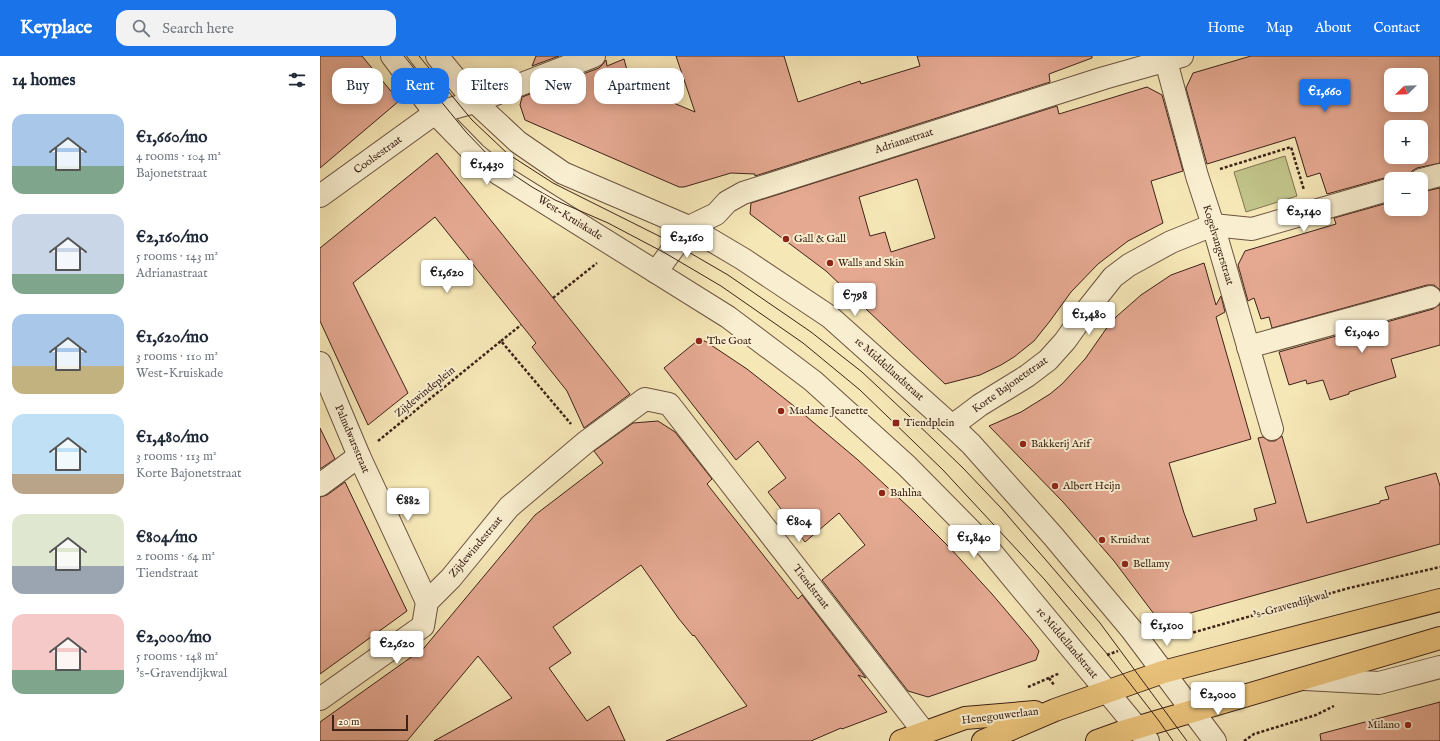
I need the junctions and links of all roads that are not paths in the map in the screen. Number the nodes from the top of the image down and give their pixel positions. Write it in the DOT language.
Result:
graph roads {
  1 [pos="392,56"];
  2 [pos="437,56"];
  3 [pos="594,56"];
  4 [pos="1174,58"];
  5 [pos="457,80"];
  6 [pos="522,84"];
  7 [pos="468,104"];
  8 [pos="477,104"];
  9 [pos="435,113"];
  10 [pos="1440,175"];
  11 [pos="1428,178"];
  12 [pos="1384,191"];
  13 [pos="320,196"];
  14 [pos="1213,225"];
  15 [pos="689,227"];
  16 [pos="625,253"];
  17 [pos="656,272"];
  18 [pos="1430,297"];
  19 [pos="1248,347"];
  20 [pos="320,363"];
  21 [pos="645,399"];
  22 [pos="952,426"];
  23 [pos="1272,429"];
  24 [pos="359,456"];
  25 [pos="320,485"];
  26 [pos="1440,600"];
  27 [pos="427,602"];
  28 [pos="1440,638"];
  29 [pos="1440,667"];
  30 [pos="1163,672"];
  31 [pos="1300,679"];
  32 [pos="1107,691"];
  33 [pos="320,699"];
  34 [pos="1055,710"];
  35 [pos="1193,711"];
  36 [pos="924,732"];
  37 [pos="1142,734"];
  38 [pos="901,741"];
  39 [pos="983,741"];
  40 [pos="1097,741"];
  41 [pos="1215,741"];
  1 -- 9 [label="street, West-Kruiskade"];
  2 -- 5 [label="street"];
  3 -- 6 [label="street"];
  4 -- 14 [label="street, Kogelvangerstraat"];
  4 -- 15 [label="street, Adrianastraat"];
  7 -- 9 [label="street"];
  8 -- 15 [label="street, 1e Middellandstraat"];
  9 -- 13 [label="street, Coolsestraat"];
  9 -- 16 [label="street, West-Kruiskade"];
  10 -- 11 [label="street"];
  12 -- 14 [label="street"];
  14 -- 19 [label="street, Kogelvangerstraat"];
  14 -- 22 [label="street, Korte Bajonetstraat"];
  15 -- 17 [label="street, Adrianastraat"];
  15 -- 22 [label="street, 1e Middellandstraat"];
  16 -- 17 [label="street, 1e Middellandstraat"];
  17 -- 32 [label="street, 1e Middellandstraat"];
  18 -- 19 [label="street"];
  19 -- 23 [label="street, Kogelvangerstraat"];
  20 -- 24 [label="street, Palmdwarsstraat"];
  21 -- 27 [label="street, Zijdewindestraat"];
  21 -- 36 [label="street, Tiendstraat"];
  22 -- 30 [label="street, 1e Middellandstraat"];
  24 -- 25 [label="street"];
  24 -- 27 [label="street, Palmdwarsstraat"];
  26 -- 30 [label="main road"];
  27 -- 33 [label="street"];
  28 -- 31 [label="main road"];
  29 -- 31 [label="street"];
  30 -- 32 [label="main road, Henegouwerlaan"];
  30 -- 35 [label="street, 1e Middellandstraat"];
  31 -- 35 [label="main road"];
  32 -- 34 [label="main road, Henegouwerlaan"];
  32 -- 37 [label="street, 1e Middellandstraat"];
  34 -- 36 [label="main road, Henegouwerlaan"];
  34 -- 39 [label="main road, Henegouwerlaan"];
  35 -- 37 [label="main road"];
  35 -- 41 [label="street, 1e Middellandstraat"];
  36 -- 38 [label="main road, Henegouwerlaan"];
  37 -- 40 [label="main road"];
}
